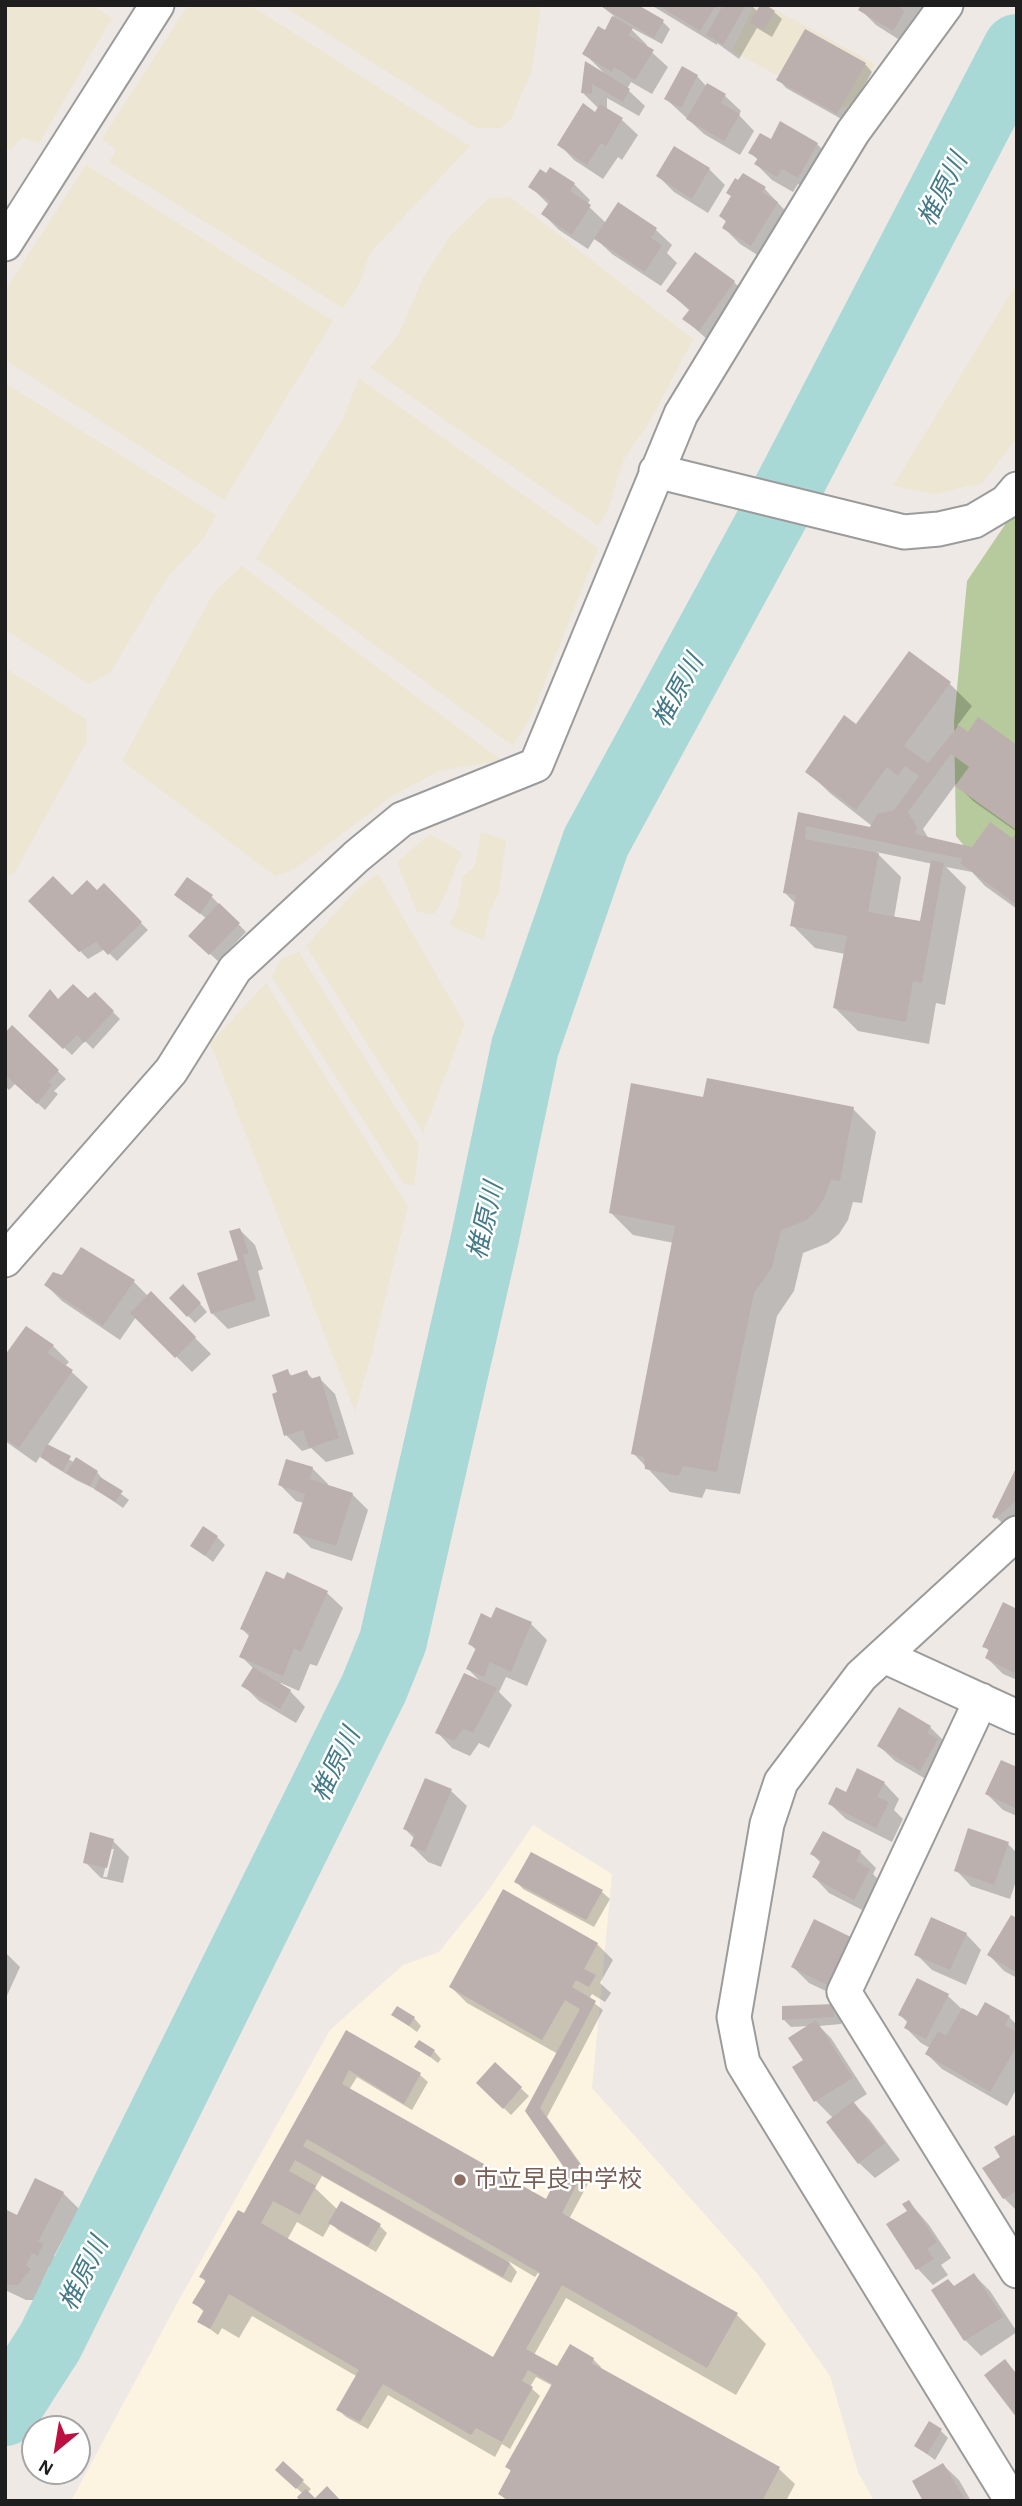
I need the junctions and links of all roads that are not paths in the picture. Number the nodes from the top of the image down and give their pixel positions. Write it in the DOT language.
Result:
graph roads {
  1 [pos="156,5"];
  2 [pos="946,5"];
  3 [pos="5,244"];
  4 [pos="656,471"];
  5 [pos="1017,489"];
  6 [pos="5,1260"];
  7 [pos="1017,1533"];
  8 [pos="884,1656"];
  9 [pos="981,1700"];
  10 [pos="1017,1717"];
  11 [pos="1017,2271"];
  12 [pos="1012,2501"];
  1 -- 3 [label="street"];
  2 -- 4 [label="street"];
  4 -- 5 [label="street"];
  4 -- 6 [label="street"];
  7 -- 8 [label="street"];
  8 -- 9 [label="street"];
  8 -- 12 [label="street"];
  9 -- 10 [label="street"];
  9 -- 11 [label="street"];
}
